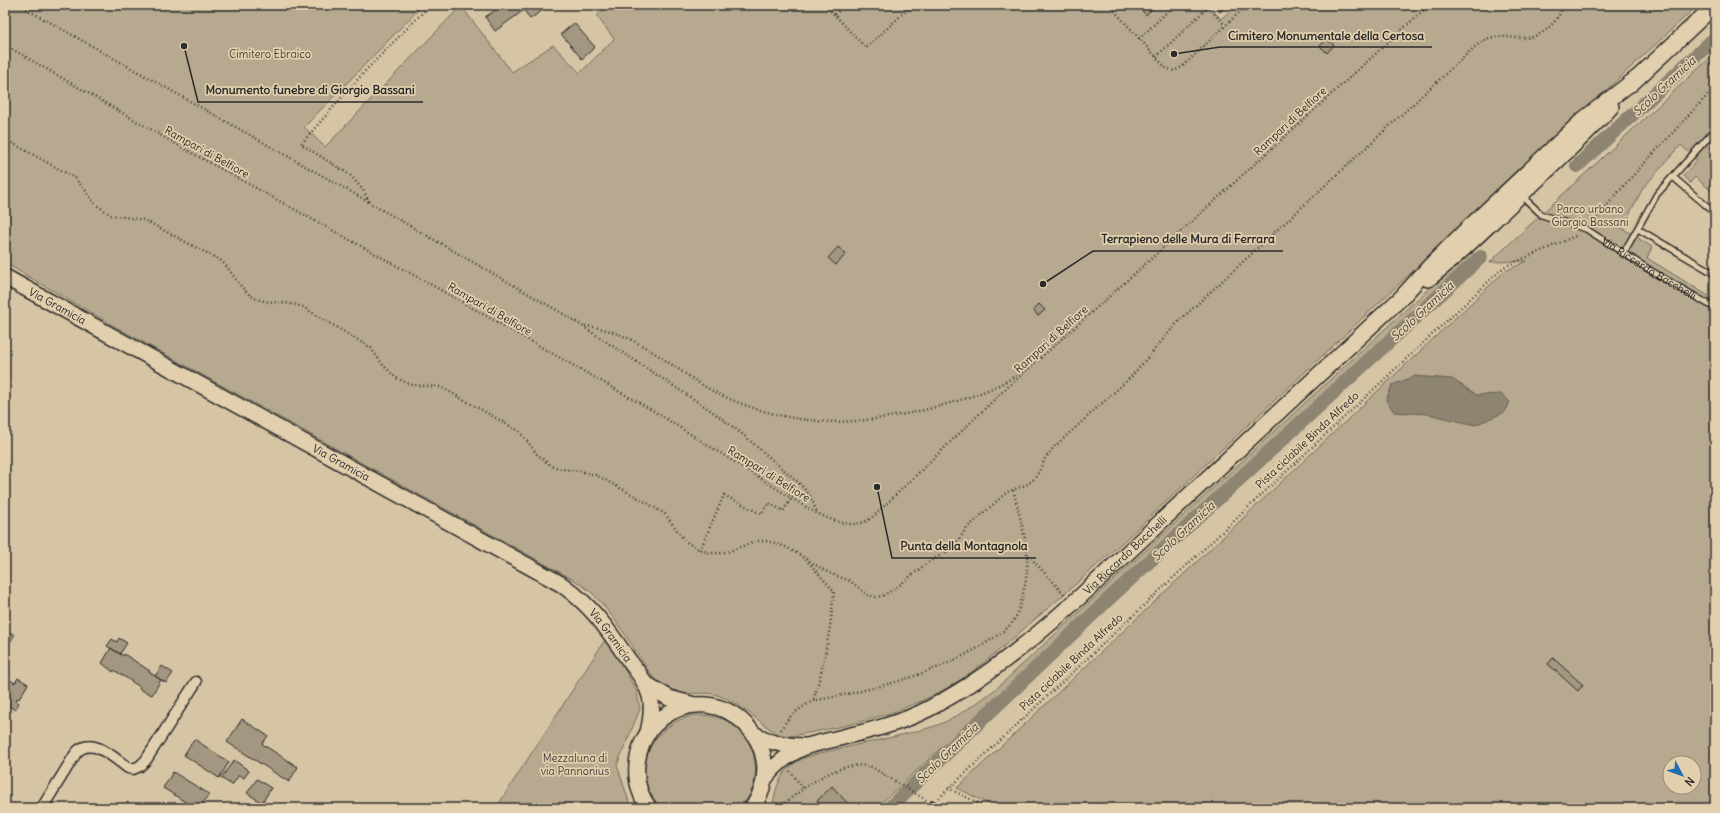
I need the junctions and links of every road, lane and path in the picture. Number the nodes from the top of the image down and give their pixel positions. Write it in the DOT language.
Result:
graph roads {
  1 [pos="19,5"];
  2 [pos="430,5"];
  3 [pos="825,5"];
  4 [pos="845,5"];
  5 [pos="912,5"];
  6 [pos="1109,5"];
  7 [pos="1174,5"];
  8 [pos="1247,5"];
  9 [pos="1429,5"];
  10 [pos="1564,5"];
  11 [pos="1715,5"];
  12 [pos="1207,6"];
  13 [pos="835,15"];
  14 [pos="1225,25"];
  15 [pos="1139,38"];
  16 [pos="5,45"];
  17 [pos="1156,57"];
  18 [pos="1715,87"];
  19 [pos="1715,130"];
  20 [pos="5,139"];
  21 [pos="1673,177"];
  22 [pos="1517,191"];
  23 [pos="370,203"];
  24 [pos="1715,213"];
  25 [pos="1586,229"];
  26 [pos="1638,229"];
  27 [pos="1623,254"];
  28 [pos="1715,274"];
  29 [pos="5,276"];
  30 [pos="1715,308"];
  31 [pos="585,326"];
  32 [pos="1035,363"];
  33 [pos="1013,489"];
  34 [pos="792,498"];
  35 [pos="817,513"];
  36 [pos="700,550"];
  37 [pos="1027,555"];
  38 [pos="806,560"];
  39 [pos="1073,603"];
  40 [pos="196,682"];
  41 [pos="646,684"];
  42 [pos="813,701"];
  43 [pos="694,705"];
  44 [pos="648,732"];
  45 [pos="754,734"];
  46 [pos="780,734"];
  47 [pos="807,746"];
  48 [pos="765,778"];
  49 [pos="924,799"];
  50 [pos="933,804"];
  51 [pos="755,806"];
  52 [pos="42,808"];
  53 [pos="649,808"];
  54 [pos="779,808"];
  55 [pos="941,808"];
  56 [pos="988,808"];
  1 -- 23 [label="path"];
  2 -- 23 [label="path"];
  3 -- 13 [label="path"];
  4 -- 13 [label="path"];
  5 -- 13 [label="path"];
  6 -- 15 [label="path"];
  7 -- 15 [label="path"];
  8 -- 14 [label="path"];
  9 -- 32 [label="path, Rampari di Belfiore"];
  10 -- 33 [label="path"];
  11 -- 22 [label="main road, Via Riccardo Bacchelli"];
  12 -- 14 [label="path"];
  12 -- 17 [label="path"];
  14 -- 17 [label="path"];
  15 -- 17 [label="path"];
  16 -- 34 [label="path, Rampari di Belfiore"];
  18 -- 25 [label="path, Pista ciclabile Binda Alfredo"];
  19 -- 21 [label="lane"];
  20 -- 36 [label="path"];
  21 -- 24 [label="lane"];
  21 -- 26 [label="lane"];
  22 -- 25 [label="lane, Via Riccardo Bacchelli"];
  22 -- 39 [label="main road, Via Riccardo Bacchelli"];
  23 -- 31 [label="path"];
  25 -- 27 [label="lane, Via Riccardo Bacchelli"];
  25 -- 56 [label="path, Pista ciclabile Binda Alfredo"];
  26 -- 27 [label="lane"];
  26 -- 28 [label="lane"];
  27 -- 30 [label="lane, Via Riccardo Bacchelli"];
  29 -- 41 [label="main road, Via Gramicia"];
  31 -- 32 [label="path"];
  31 -- 35 [label="path"];
  32 -- 35 [label="path, Rampari di Belfiore"];
  33 -- 37 [label="path"];
  33 -- 38 [label="path"];
  34 -- 35 [label="path, Rampari di Belfiore"];
  34 -- 36 [label="path"];
  36 -- 38 [label="path"];
  37 -- 39 [label="path"];
  37 -- 42 [label="path"];
  38 -- 42 [label="path"];
  39 -- 47 [label="main road, Via Riccardo Bacchelli"];
  40 -- 52 [label="street"];
  41 -- 43 [label="main road, Via Gramicia"];
  41 -- 44 [label="main road, Via Gramicia"];
  42 -- 46 [label="path"];
  43 -- 44 [label="main road, Via Gramicia"];
  43 -- 45 [label="main road, Via Gramicia"];
  44 -- 53 [label="main road, Via Gramicia"];
  45 -- 47 [label="main road, Via Riccardo Bacchelli"];
  45 -- 48 [label="main road, Via Gramicia"];
  47 -- 48 [label="main road, Via Riccardo Bacchelli"];
  48 -- 51 [label="main road, Via Gramicia"];
  49 -- 54 [label="path"];
  50 -- 55 [label="lane"];
}
